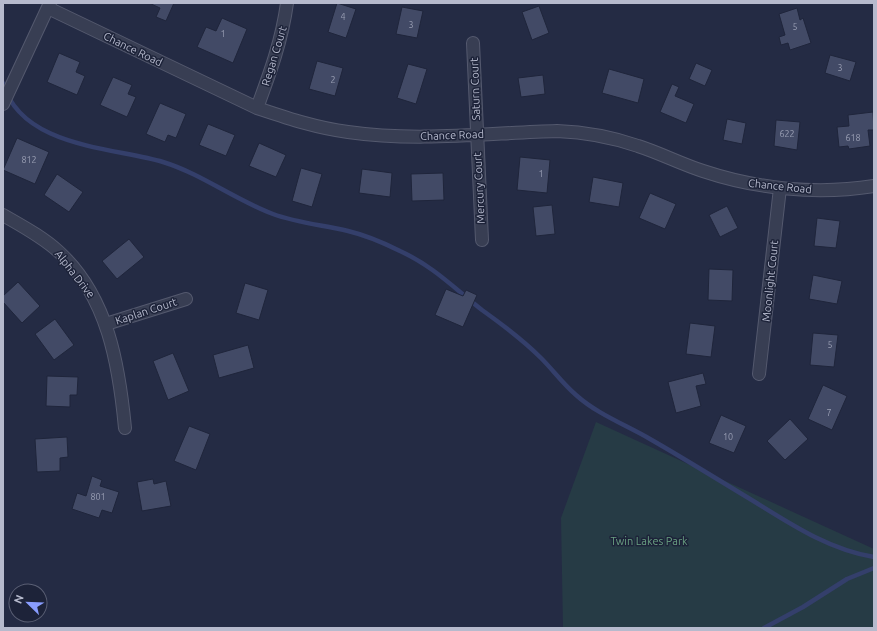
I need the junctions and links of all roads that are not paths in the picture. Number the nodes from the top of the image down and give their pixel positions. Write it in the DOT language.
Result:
graph roads {
  1 [pos="287,3"];
  2 [pos="49,5"];
  3 [pos="473,42"];
  4 [pos="3,104"];
  5 [pos="257,108"];
  6 [pos="477,135"];
  7 [pos="874,186"];
  8 [pos="780,188"];
  9 [pos="3,215"];
  10 [pos="482,240"];
  11 [pos="186,299"];
  12 [pos="106,324"];
  13 [pos="759,374"];
  14 [pos="125,428"];
  1 -- 5 [label="street, Regan Court"];
  2 -- 4 [label="street"];
  2 -- 5 [label="street, Chance Road"];
  3 -- 6 [label="street, Saturn Court"];
  5 -- 6 [label="street, Chance Road"];
  6 -- 8 [label="street, Chance Road"];
  6 -- 10 [label="street, Mercury Court"];
  7 -- 8 [label="street, Chance Road"];
  8 -- 13 [label="street, Moonlight Court"];
  9 -- 12 [label="street, Alpha Drive"];
  11 -- 12 [label="street, Kaplan Court"];
  12 -- 14 [label="street, Alpha Drive"];
}
